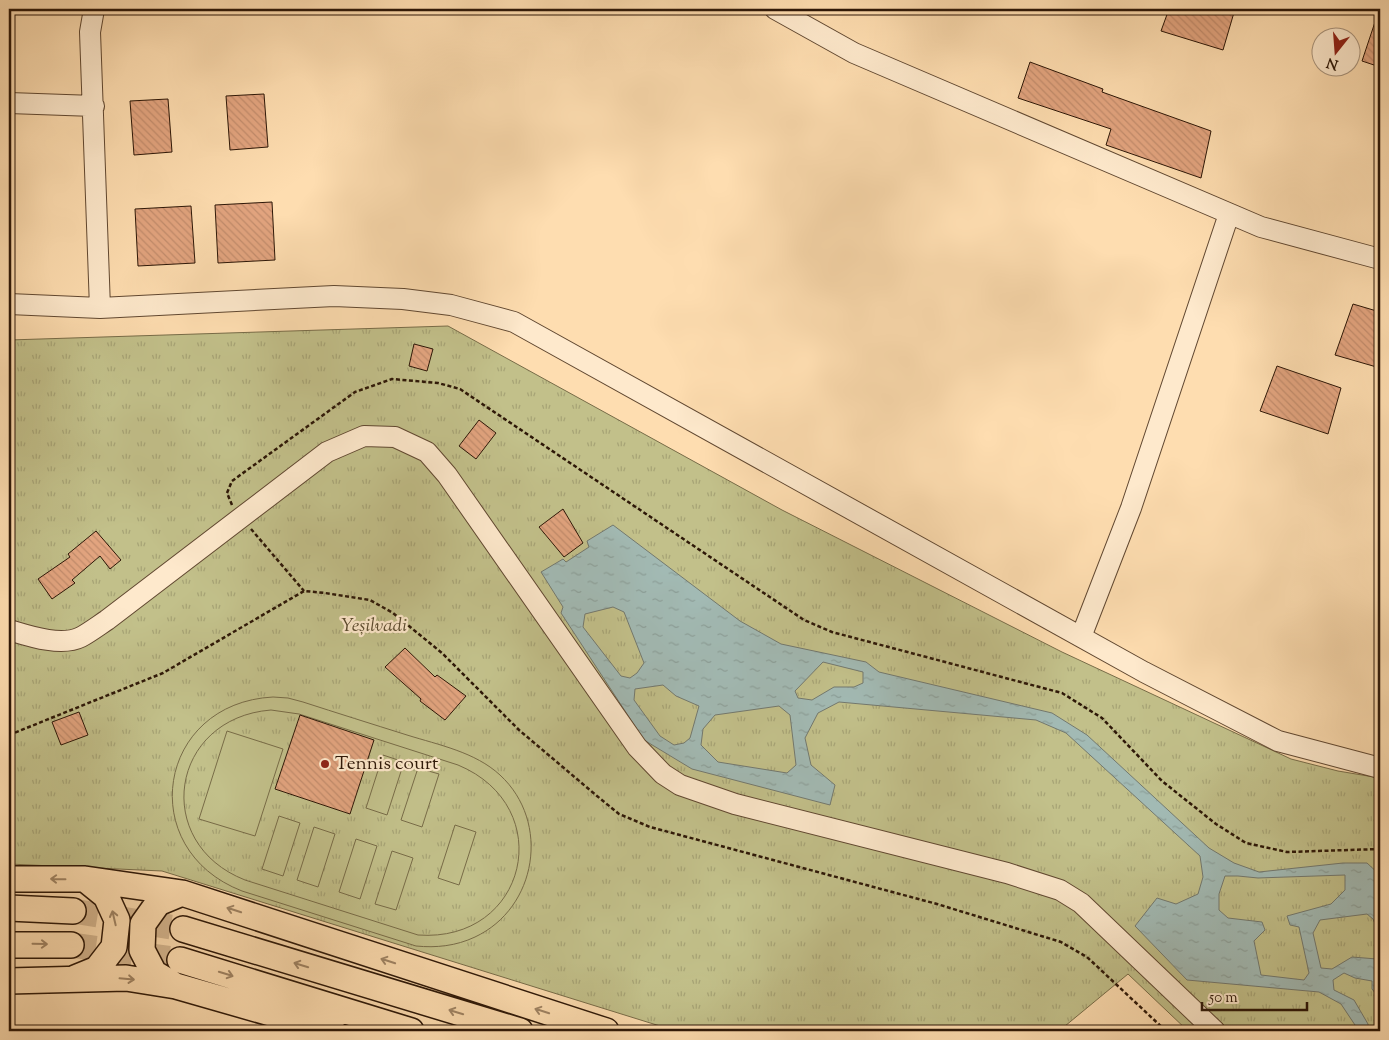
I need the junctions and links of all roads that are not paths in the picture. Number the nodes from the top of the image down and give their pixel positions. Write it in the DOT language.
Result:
graph roads {
  1 [pos="94,9"];
  2 [pos="782,10"];
  3 [pos="9,103"];
  4 [pos="94,106"];
  5 [pos="1229,214"];
  6 [pos="1380,259"];
  7 [pos="9,304"];
  8 [pos="100,308"];
  9 [pos="9,630"];
  10 [pos="1081,637"];
  11 [pos="1380,768"];
  12 [pos="9,879"];
  13 [pos="85,879"];
  14 [pos="182,893"];
  15 [pos="9,908"];
  16 [pos="73,911"];
  17 [pos="184,929"];
  18 [pos="9,945"];
  19 [pos="71,945"];
  20 [pos="180,960"];
  21 [pos="72,979"];
  22 [pos="9,981"];
  23 [pos="176,986"];
  24 [pos="333,1031"];
  25 [pos="411,1031"];
  26 [pos="520,1031"];
  27 [pos="606,1031"];
  28 [pos="1215,1031"];
  1 -- 4 [label="street"];
  2 -- 5 [label="street"];
  3 -- 4 [label="street"];
  4 -- 8 [label="street"];
  5 -- 6 [label="street"];
  5 -- 10 [label="street"];
  7 -- 8 [label="street"];
  8 -- 10 [label="street"];
  9 -- 28 [label="street"];
  10 -- 11 [label="street"];
  13 -- 12 [label="main road, one-way"];
  13 -- 14 [label="main road"];
  21 -- 13 [label="main road, one-way"];
  14 -- 23 [label="main road"];
  27 -- 14 [label="main road, one-way"];
  15 -- 16 [label="main road"];
  26 -- 17 [label="main road, one-way"];
  18 -- 19 [label="main road, one-way"];
  20 -- 25 [label="main road, one-way"];
  21 -- 22 [label="main road"];
  21 -- 23 [label="main road, one-way"];
  23 -- 24 [label="main road"];
}
